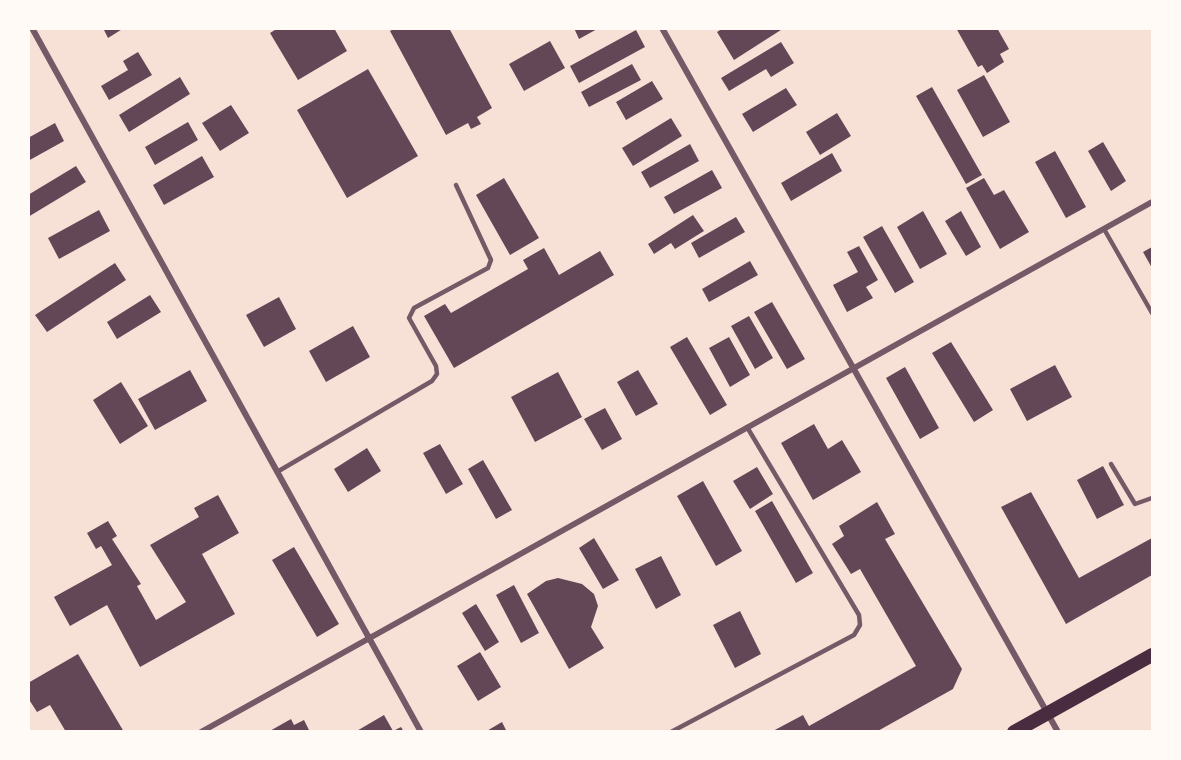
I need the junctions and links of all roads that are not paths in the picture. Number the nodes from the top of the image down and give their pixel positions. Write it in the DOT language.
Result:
graph roads {
  1 [pos="32,28"];
  2 [pos="662,28"];
  3 [pos="456,185"];
  4 [pos="1152,202"];
  5 [pos="1104,229"];
  6 [pos="1152,313"];
  7 [pos="854,368"];
  8 [pos="747,427"];
  9 [pos="1111,464"];
  10 [pos="277,472"];
  11 [pos="1152,498"];
  12 [pos="369,638"];
  13 [pos="1152,655"];
  14 [pos="1047,713"];
  15 [pos="201,732"];
  16 [pos="421,732"];
  17 [pos="671,732"];
  18 [pos="1014,732"];
  19 [pos="1058,732"];
  1 -- 10 [label="street"];
  2 -- 7 [label="street"];
  3 -- 10 [label="lane"];
  4 -- 5 [label="street"];
  5 -- 6 [label="lane"];
  5 -- 7 [label="street"];
  7 -- 8 [label="street"];
  7 -- 14 [label="street"];
  8 -- 12 [label="street"];
  8 -- 17 [label="lane"];
  9 -- 11 [label="lane"];
  10 -- 12 [label="street"];
  12 -- 15 [label="street"];
  12 -- 16 [label="street"];
  13 -- 14 [label="main road"];
  14 -- 18 [label="main road"];
  14 -- 19 [label="street"];
}
